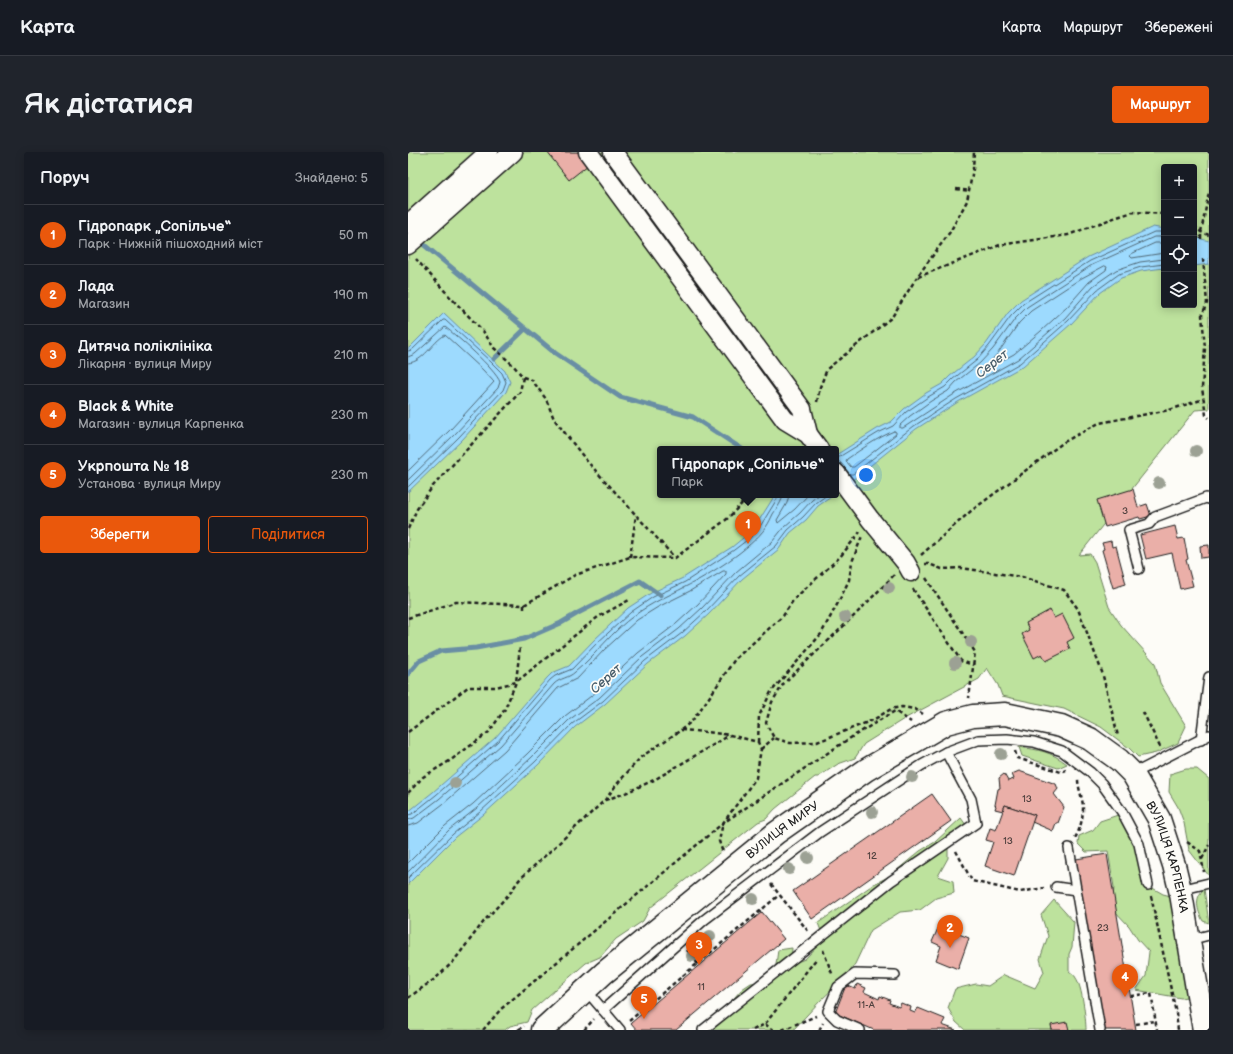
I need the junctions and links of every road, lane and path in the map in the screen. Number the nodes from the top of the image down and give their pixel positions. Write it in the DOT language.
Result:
graph roads {
  1 [pos="489,152"];
  2 [pos="513,152"];
  3 [pos="588,152"];
  4 [pos="612,152"];
  5 [pos="974,152"];
  6 [pos="956,189"];
  7 [pos="970,191"];
  8 [pos="1209,192"];
  9 [pos="1161,214"];
  10 [pos="408,224"];
  11 [pos="1197,229"];
  12 [pos="1201,232"];
  13 [pos="1209,235"];
  14 [pos="1201,240"];
  15 [pos="410,250"];
  16 [pos="1202,259"];
  17 [pos="917,277"];
  18 [pos="523,377"];
  19 [pos="1204,399"];
  20 [pos="816,409"];
  21 [pos="1209,418"];
  22 [pos="814,442"];
  23 [pos="839,477"];
  24 [pos="747,498"];
  25 [pos="1209,499"];
  26 [pos="636,515"];
  27 [pos="866,515"];
  28 [pos="408,529"];
  29 [pos="630,557"];
  30 [pos="675,558"];
  31 [pos="1139,569"];
  32 [pos="912,570"];
  33 [pos="631,599"];
  34 [pos="524,605"];
  35 [pos="524,610"];
  36 [pos="408,618"];
  37 [pos="520,647"];
  38 [pos="973,665"];
  39 [pos="1209,677"];
  40 [pos="516,682"];
  41 [pos="969,699"];
  42 [pos="1143,712"];
  43 [pos="925,715"];
  44 [pos="911,722"];
  45 [pos="1061,726"];
  46 [pos="681,730"];
  47 [pos="408,732"];
  48 [pos="730,735"];
  49 [pos="774,738"];
  50 [pos="1205,738"];
  51 [pos="1010,740"];
  52 [pos="1119,740"];
  53 [pos="758,742"];
  54 [pos="761,749"];
  55 [pos="946,752"];
  56 [pos="1166,758"];
  57 [pos="1078,764"];
  58 [pos="1133,774"];
  59 [pos="408,792"];
  60 [pos="605,800"];
  61 [pos="723,824"];
  62 [pos="951,840"];
  63 [pos="1209,845"];
  64 [pos="1069,848"];
  65 [pos="724,857"];
  66 [pos="1202,860"];
  67 [pos="770,883"];
  68 [pos="1209,883"];
  69 [pos="1148,885"];
  70 [pos="1056,887"];
  71 [pos="1076,890"];
  72 [pos="1180,890"];
  73 [pos="779,894"];
  74 [pos="806,928"];
  75 [pos="1199,937"];
  76 [pos="829,945"];
  77 [pos="686,949"];
  78 [pos="823,950"];
  79 [pos="698,963"];
  80 [pos="828,965"];
  81 [pos="895,975"];
  82 [pos="585,990"];
  83 [pos="1131,996"];
  84 [pos="408,998"];
  85 [pos="637,1005"];
  86 [pos="603,1010"];
  87 [pos="641,1010"];
  88 [pos="828,1011"];
  89 [pos="1155,1021"];
  90 [pos="765,1024"];
  91 [pos="1136,1024"];
  92 [pos="483,1030"];
  93 [pos="542,1030"];
  94 [pos="620,1030"];
  95 [pos="703,1030"];
  96 [pos="753,1030"];
  97 [pos="773,1030"];
  98 [pos="782,1030"];
  99 [pos="860,1030"];
  100 [pos="1100,1030"];
  101 [pos="1157,1030"];
  102 [pos="1178,1030"];
  103 [pos="1204,1030"];
  1 -- 10 [label="street"];
  2 -- 15 [label="street"];
  3 -- 22 [label="street"];
  4 -- 22 [label="street"];
  5 -- 7 [label="path"];
  6 -- 7 [label="path"];
  7 -- 17 [label="path"];
  8 -- 12 [label="path"];
  9 -- 17 [label="path"];
  11 -- 12 [label="path"];
  12 -- 13 [label="path"];
  12 -- 14 [label="path"];
  15 -- 18 [label="path"];
  16 -- 19 [label="path"];
  17 -- 20 [label="path"];
  18 -- 26 [label="path"];
  18 -- 28 [label="path"];
  19 -- 21 [label="path"];
  19 -- 32 [label="path"];
  23 -- 27 [label="street"];
  24 -- 30 [label="path"];
  25 -- 31 [label="lane"];
  26 -- 29 [label="path"];
  26 -- 30 [label="path"];
  27 -- 32 [label="street"];
  27 -- 46 [label="path"];
  27 -- 53 [label="path"];
  29 -- 30 [label="path"];
  29 -- 34 [label="path"];
  32 -- 38 [label="path"];
  32 -- 38 [label="path"];
  32 -- 49 [label="path"];
  32 -- 52 [label="path"];
  33 -- 40 [label="path"];
  34 -- 35 [label="path"];
  34 -- 36 [label="path"];
  37 -- 40 [label="path"];
  38 -- 41 [label="path"];
  39 -- 50 [label="lane"];
  40 -- 47 [label="path"];
  40 -- 59 [label="path"];
  42 -- 56 [label="path"];
  43 -- 49 [label="path"];
  44 -- 61 [label="path"];
  45 -- 58 [label="main road, ВУЛИЦЯ КАРПЕНКА"];
  45 -- 82 [label="main road, ВУЛИЦЯ МИРУ"];
  46 -- 48 [label="path"];
  46 -- 60 [label="path"];
  48 -- 53 [label="path"];
  48 -- 60 [label="path"];
  49 -- 54 [label="path"];
  50 -- 56 [label="lane"];
  51 -- 55 [label="lane"];
  51 -- 57 [label="lane"];
  51 -- 57 [label="path"];
  53 -- 54 [label="path"];
  54 -- 61 [label="path"];
  55 -- 62 [label="lane"];
  55 -- 86 [label="lane"];
  56 -- 58 [label="lane"];
  57 -- 64 [label="path"];
  57 -- 69 [label="lane"];
  58 -- 72 [label="main road, ВУЛИЦЯ КАРПЕНКА"];
  60 -- 84 [label="path"];
  61 -- 65 [label="path"];
  61 -- 92 [label="path"];
  62 -- 70 [label="path"];
  62 -- 95 [label="lane"];
  63 -- 66 [label="path"];
  64 -- 71 [label="lane"];
  67 -- 73 [label="path"];
  68 -- 72 [label="lane"];
  69 -- 102 [label="path"];
  70 -- 71 [label="lane"];
  71 -- 100 [label="lane"];
  72 -- 75 [label="main road, ВУЛИЦЯ КАРПЕНКА"];
  73 -- 74 [label="path"];
  73 -- 79 [label="path"];
  75 -- 103 [label="main road, ВУЛИЦЯ КАРПЕНКА"];
  76 -- 78 [label="path"];
  77 -- 79 [label="path"];
  78 -- 80 [label="path"];
  78 -- 90 [label="path"];
  79 -- 87 [label="path"];
  81 -- 88 [label="lane"];
  82 -- 86 [label="lane"];
  82 -- 93 [label="main road, ВУЛИЦЯ МИРУ"];
  83 -- 89 [label="path"];
  85 -- 87 [label="path"];
  86 -- 94 [label="lane"];
  87 -- 94 [label="path"];
  88 -- 98 [label="path"];
  88 -- 99 [label="lane"];
  89 -- 91 [label="path"];
  89 -- 101 [label="path"];
  90 -- 96 [label="path"];
  90 -- 97 [label="path"];
}
